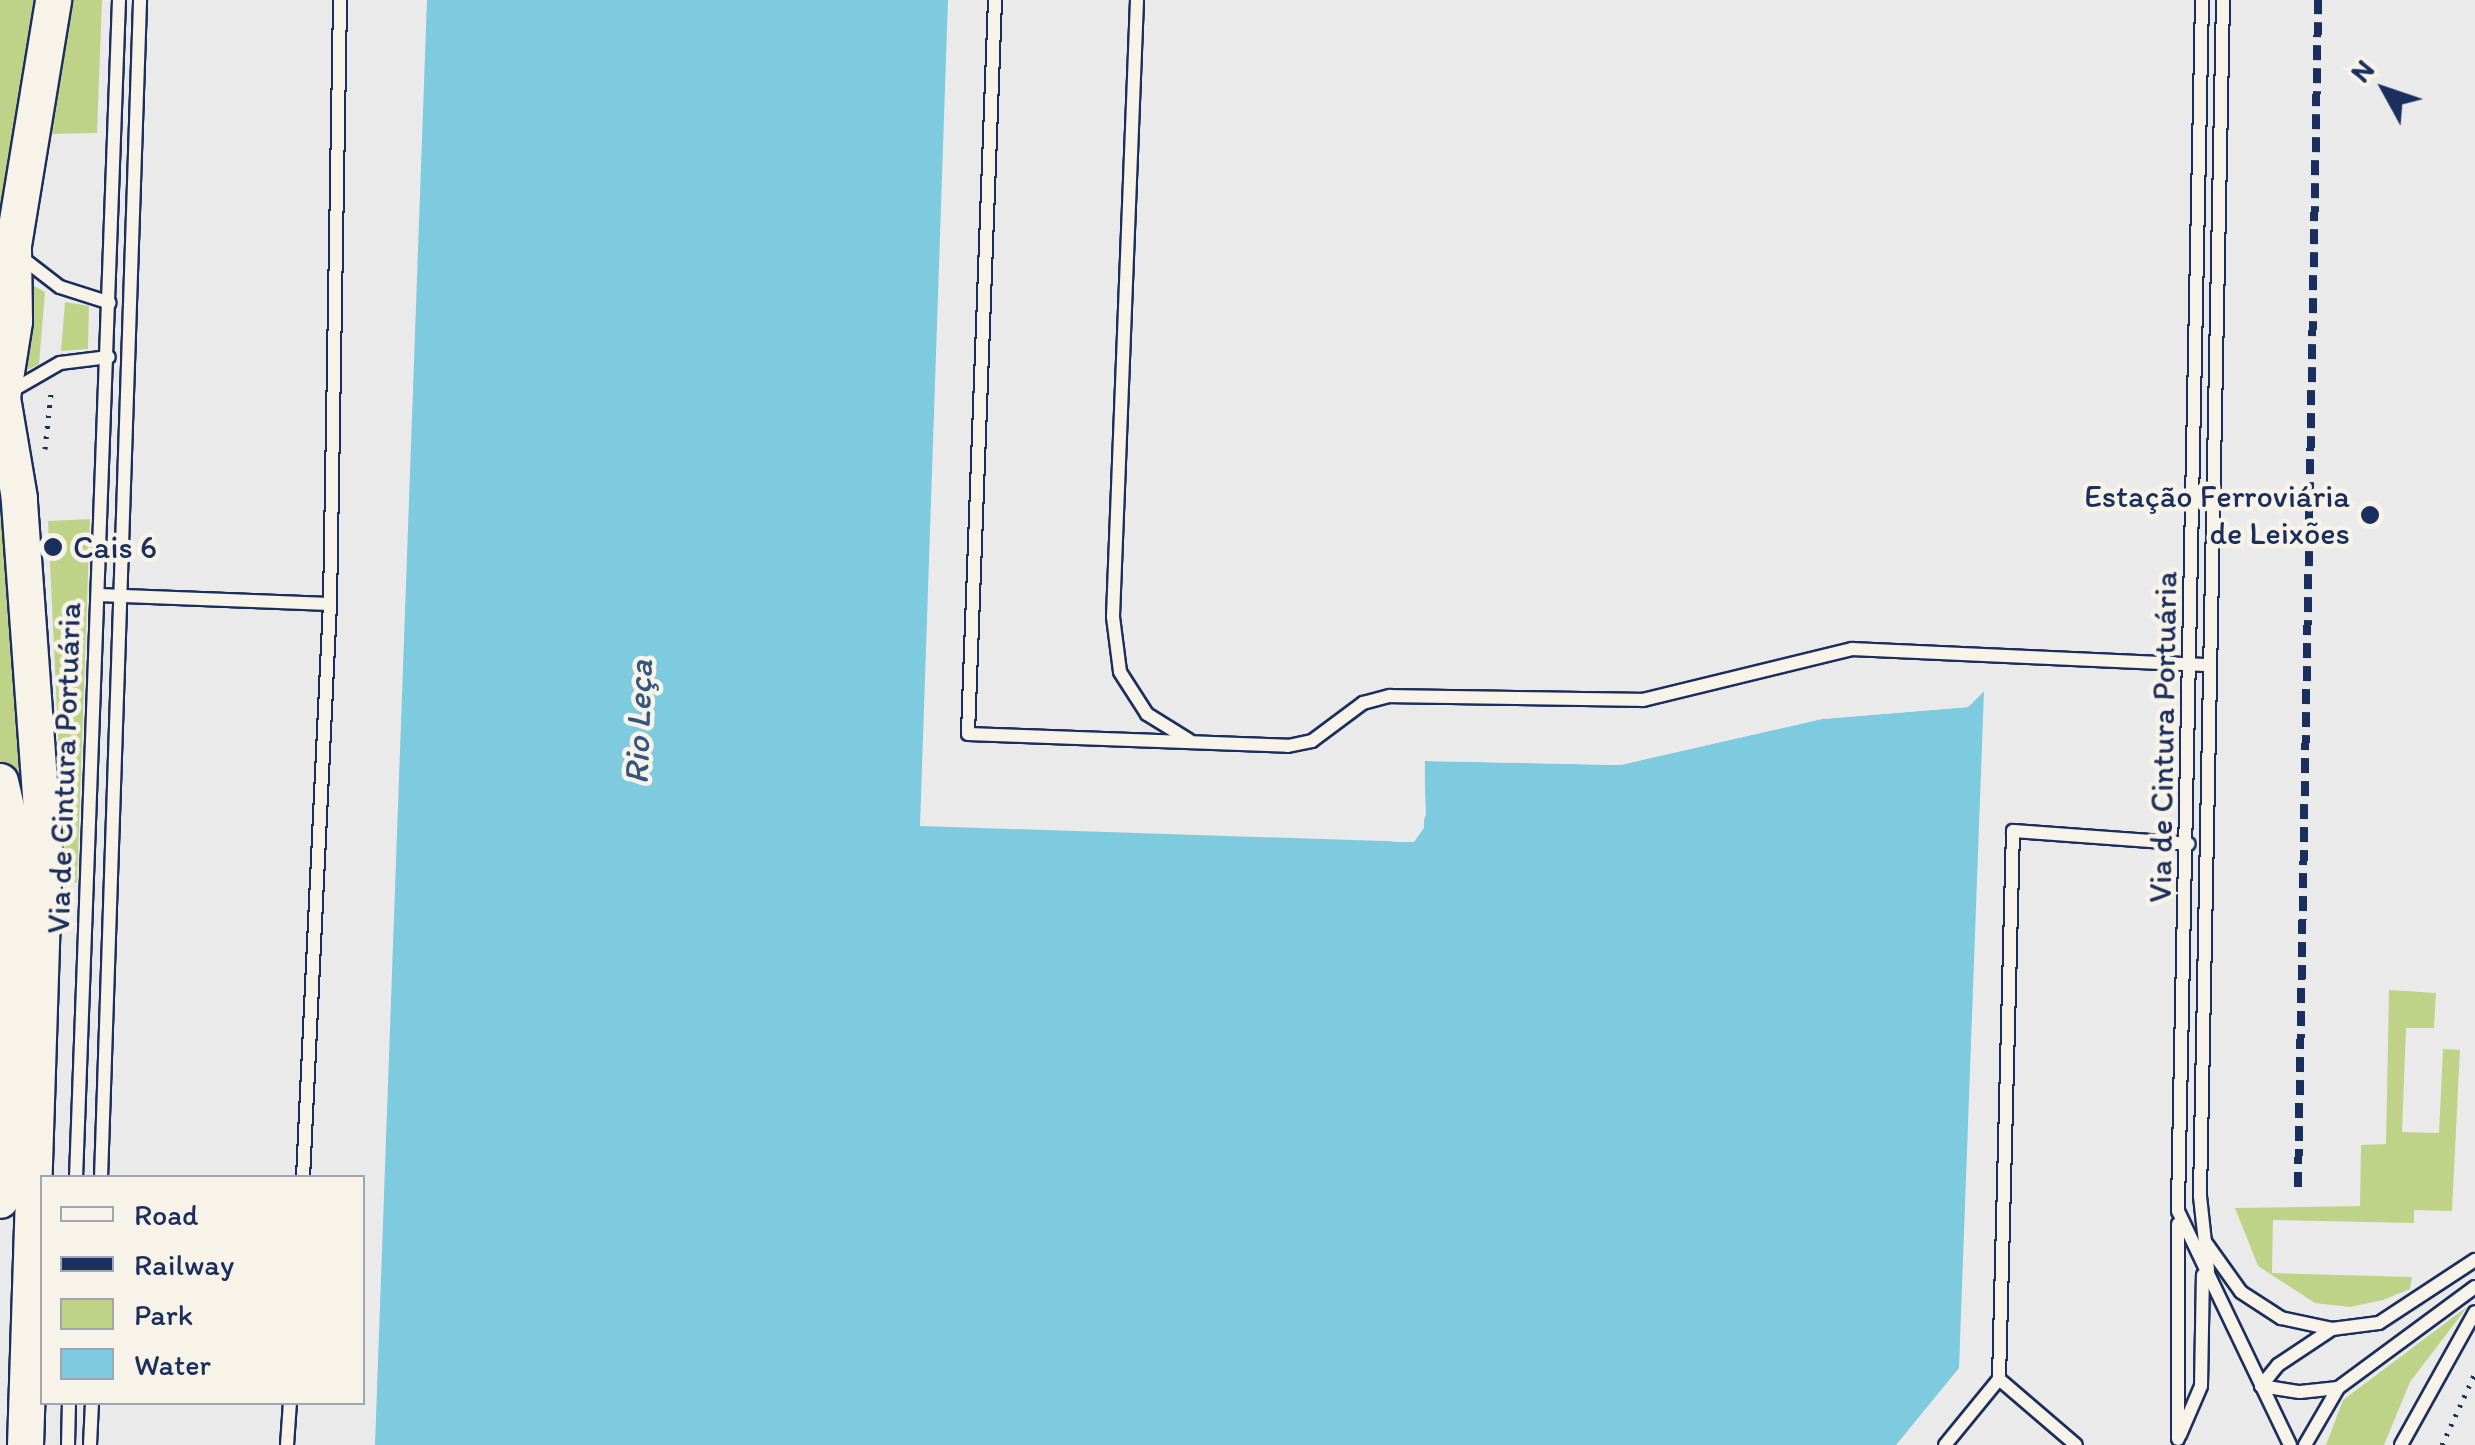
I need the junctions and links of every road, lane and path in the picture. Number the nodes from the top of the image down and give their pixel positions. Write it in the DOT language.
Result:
graph roads {
  1 [pos="53,0"];
  2 [pos="119,0"];
  3 [pos="140,0"];
  4 [pos="340,0"];
  5 [pos="995,0"];
  6 [pos="1137,0"];
  7 [pos="2202,0"];
  8 [pos="2223,0"];
  9 [pos="6,242"];
  10 [pos="110,303"];
  11 [pos="110,357"];
  12 [pos="1,398"];
  13 [pos="98,596"];
  14 [pos="124,596"];
  15 [pos="330,604"];
  16 [pos="2192,664"];
  17 [pos="2210,665"];
  18 [pos="1192,742"];
  19 [pos="0,781"];
  20 [pos="2189,844"];
  21 [pos="76,1175"];
  22 [pos="101,1175"];
  23 [pos="303,1175"];
  24 [pos="0,1200"];
  25 [pos="2178,1212"];
  26 [pos="2202,1238"];
  27 [pos="2475,1260"];
  28 [pos="2202,1270"];
  29 [pos="2211,1287"];
  30 [pos="2475,1287"];
  31 [pos="2475,1312"];
  32 [pos="2332,1329"];
  33 [pos="2475,1373"];
  34 [pos="1999,1379"];
  35 [pos="2261,1386"];
  36 [pos="2338,1388"];
  37 [pos="69,1405"];
  38 [pos="92,1405"];
  39 [pos="290,1405"];
  40 [pos="2177,1442"];
  41 [pos="24,1445"];
  42 [pos="68,1445"];
  43 [pos="90,1445"];
  44 [pos="287,1445"];
  45 [pos="1945,1445"];
  46 [pos="2076,1445"];
  47 [pos="2290,1445"];
  48 [pos="2306,1445"];
  49 [pos="2400,1445"];
  50 [pos="2442,1445"];
  1 -- 9 [label="main road"];
  2 -- 10 [label="lane, Via de Cintura Portuária"];
  3 -- 14 [label="lane, Via de Cintura Portuária"];
  4 -- 15 [label="lane"];
  5 -- 18 [label="lane"];
  6 -- 18 [label="lane"];
  7 -- 16 [label="lane, Via de Cintura Portuária"];
  8 -- 17 [label="lane, Via de Cintura Portuária"];
  9 -- 10 [label="lane"];
  9 -- 12 [label="main road"];
  10 -- 11 [label="lane, Via de Cintura Portuária"];
  11 -- 12 [label="lane"];
  11 -- 13 [label="lane, Via de Cintura Portuária"];
  12 -- 41 [label="main road"];
  13 -- 14 [label="lane"];
  13 -- 21 [label="lane, Via de Cintura Portuária"];
  14 -- 15 [label="lane"];
  14 -- 22 [label="lane, Via de Cintura Portuária"];
  15 -- 23 [label="lane"];
  16 -- 17 [label="lane"];
  16 -- 18 [label="lane"];
  16 -- 20 [label="lane, Via de Cintura Portuária"];
  17 -- 26 [label="lane, Via de Cintura Portuária"];
  19 -- 24 [label="main road"];
  20 -- 25 [label="lane, Via de Cintura Portuária"];
  20 -- 34 [label="lane"];
  25 -- 28 [label="lane, Via de Cintura Portuária"];
  25 -- 40 [label="lane"];
  26 -- 28 [label="lane"];
  26 -- 29 [label="lane, Via de Cintura Portuária"];
  26 -- 32 [label="lane"];
  27 -- 32 [label="lane"];
  28 -- 29 [label="lane, Via de Cintura Portuária"];
  28 -- 40 [label="lane"];
  29 -- 35 [label="lane, Via de Cintura Portuária"];
  30 -- 36 [label="lane"];
  31 -- 49 [label="lane"];
  32 -- 35 [label="lane"];
  33 -- 50 [label="path"];
  34 -- 45 [label="lane"];
  34 -- 46 [label="lane"];
  35 -- 36 [label="lane"];
  35 -- 47 [label="lane, Via de Cintura Portuária"];
  36 -- 48 [label="lane"];
  37 -- 42 [label="lane"];
  38 -- 43 [label="lane"];
  39 -- 44 [label="lane"];
}
